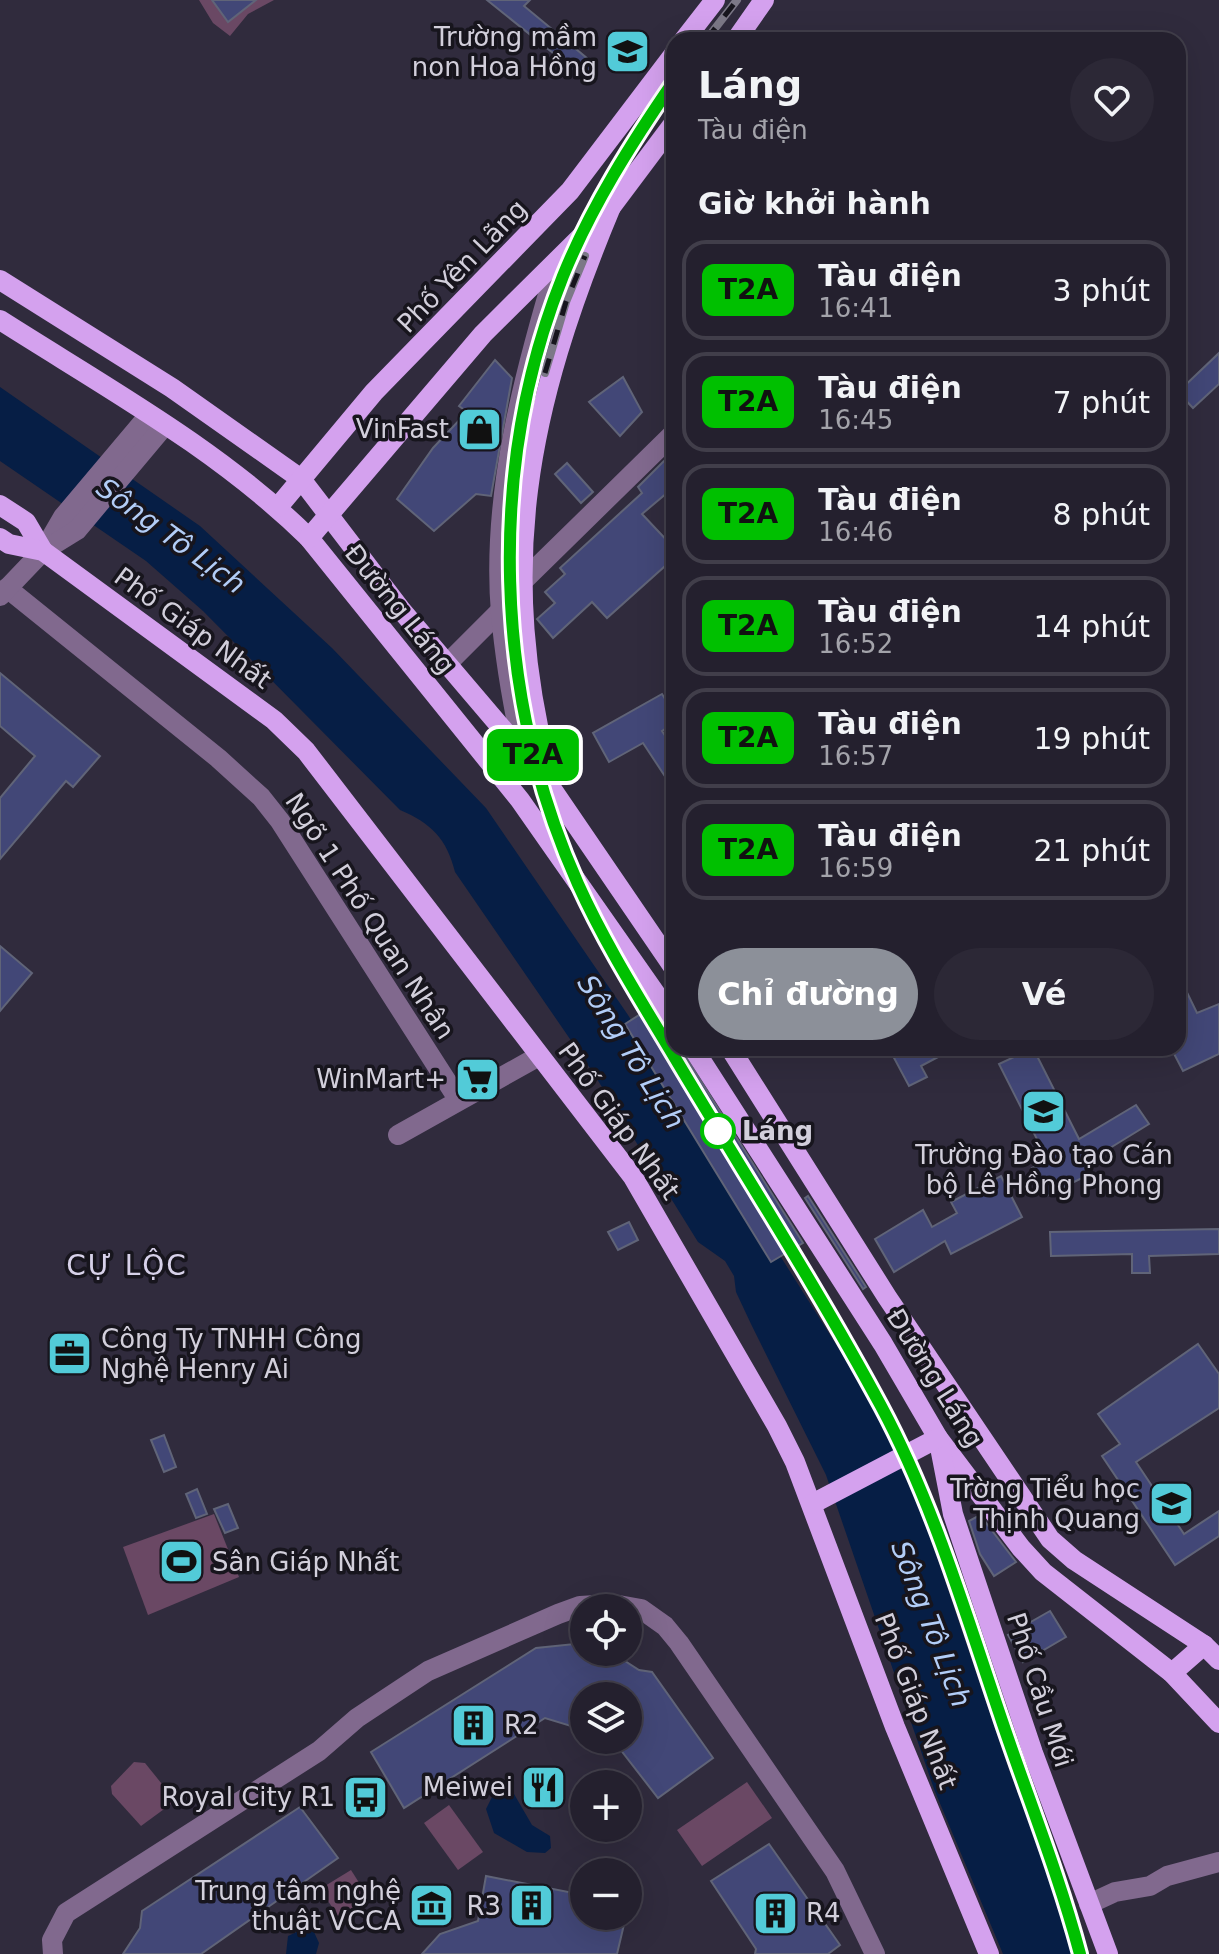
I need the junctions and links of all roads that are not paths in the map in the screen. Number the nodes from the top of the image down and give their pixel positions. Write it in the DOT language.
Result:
graph roads {
  1 [pos="715,0"];
  2 [pos="764,0"];
  3 [pos="693,32"];
  4 [pos="742,32"];
  5 [pos="666,65"];
  6 [pos="666,134"];
  7 [pos="611,207"];
  8 [pos="558,261"];
  9 [pos="0,280"];
  10 [pos="0,320"];
  11 [pos="150,428"];
  12 [pos="666,441"];
  13 [pos="301,479"];
  14 [pos="0,505"];
  15 [pos="278,507"];
  16 [pos="330,515"];
  17 [pos="0,538"];
  18 [pos="309,538"];
  19 [pos="43,551"];
  20 [pos="522,582"];
  21 [pos="3,592"];
  22 [pos="501,610"];
  23 [pos="449,662"];
  24 [pos="523,752"];
  25 [pos="554,792"];
  26 [pos="666,956"];
  27 [pos="666,1009"];
  28 [pos="539,1056"];
  29 [pos="698,1056"];
  30 [pos="735,1056"];
  31 [pos="458,1099"];
  32 [pos="398,1135"];
  33 [pos="807,1167"];
  34 [pos="782,1182"];
  35 [pos="938,1438"];
  36 [pos="820,1501"];
  37 [pos="1204,1645"];
  38 [pos="1219,1660"];
  39 [pos="1172,1673"];
  40 [pos="1219,1723"];
  41 [pos="1219,1862"];
  42 [pos="1089,1904"];
  43 [pos="53,1954"];
  44 [pos="875,1954"];
  45 [pos="989,1954"];
  46 [pos="1108,1954"];
  1 -- 3 [label="main road"];
  2 -- 4 [label="main road"];
  5 -- 13 [label="main road, Phố Yên Lãng"];
  6 -- 7 [label="main road"];
  7 -- 8 [label="main road"];
  7 -- 20 [label="main road"];
  8 -- 16 [label="main road"];
  8 -- 22 [label="street"];
  9 -- 13 [label="main road, Đường Láng"];
  10 -- 11 [label="main road, Đường Láng"];
  11 -- 15 [label="main road, Đường Láng"];
  11 -- 19 [label="street"];
  12 -- 20 [label="street"];
  13 -- 15 [label="main road, Phố Yên Lãng"];
  13 -- 16 [label="main road, Đường Láng"];
  14 -- 19 [label="main road"];
  15 -- 18 [label="main road, Đường Láng"];
  16 -- 18 [label="main road"];
  16 -- 23 [label="main road, Đường Láng"];
  17 -- 19 [label="main road"];
  18 -- 27 [label="main road, Đường Láng"];
  19 -- 21 [label="street"];
  19 -- 28 [label="main road, Phố Giáp Nhất"];
  20 -- 22 [label="street"];
  20 -- 25 [label="main road"];
  21 -- 31 [label="street, Ngõ 1 Phố Quan Nhân"];
  22 -- 23 [label="street"];
  22 -- 24 [label="street"];
  23 -- 24 [label="main road, Đường Láng"];
  24 -- 25 [label="main road, Đường Láng"];
  25 -- 26 [label="main road, Đường Láng"];
  28 -- 31 [label="street"];
  28 -- 36 [label="main road, Phố Giáp Nhất"];
  29 -- 34 [label="main road, Đường Láng"];
  30 -- 33 [label="main road, Đường Láng"];
  31 -- 32 [label="street"];
  33 -- 34 [label="main road"];
  33 -- 37 [label="main road, Đường Láng"];
  34 -- 35 [label="main road, Đường Láng"];
  35 -- 36 [label="main road"];
  35 -- 39 [label="main road, Đường Láng"];
  35 -- 42 [label="main road, Phố Cầu Mới"];
  36 -- 45 [label="main road, Phố Giáp Nhất"];
  37 -- 38 [label="main road, Đường Láng"];
  37 -- 39 [label="main road"];
  39 -- 40 [label="main road, Đường Láng"];
  41 -- 42 [label="street"];
  42 -- 46 [label="main road, Phố Cầu Mới"];
  43 -- 44 [label="street"];
}
